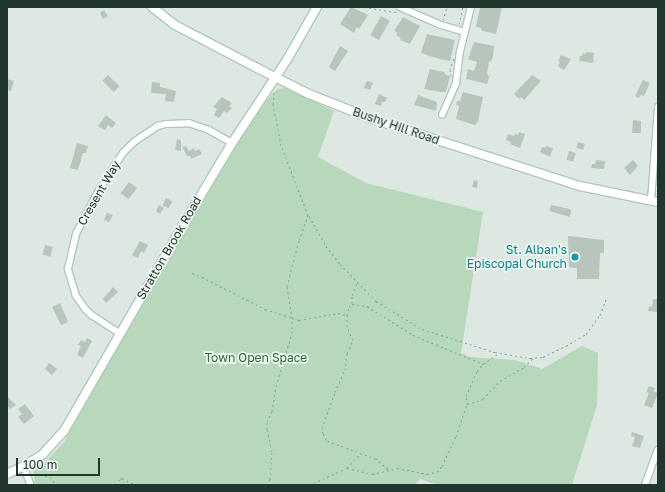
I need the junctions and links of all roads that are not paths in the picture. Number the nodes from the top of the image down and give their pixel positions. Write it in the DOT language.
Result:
graph roads {
  1 [pos="152,7"];
  2 [pos="317,7"];
  3 [pos="471,7"];
  4 [pos="400,10"];
  5 [pos="465,32"];
  6 [pos="276,77"];
  7 [pos="658,107"];
  8 [pos="442,115"];
  9 [pos="232,143"];
  10 [pos="655,201"];
  11 [pos="120,334"];
  12 [pos="658,450"];
  13 [pos="24,466"];
  14 [pos="7,474"];
  15 [pos="31,485"];
  16 [pos="645,485"];
  1 -- 6 [label="street, Bushy Hill Road"];
  2 -- 6 [label="street, Stratton Brook Road"];
  3 -- 5 [label="street"];
  4 -- 5 [label="street"];
  5 -- 8 [label="street"];
  6 -- 9 [label="street, Stratton Brook Road"];
  6 -- 10 [label="street, Bushy Hill Road"];
  7 -- 10 [label="street"];
  9 -- 11 [label="street, Stratton Brook Road"];
  9 -- 11 [label="street, Cresent Way"];
  11 -- 13 [label="street, Stratton Brook Road"];
  12 -- 16 [label="street"];
  13 -- 14 [label="street, Stratton Brook Road"];
  13 -- 15 [label="street"];
}
